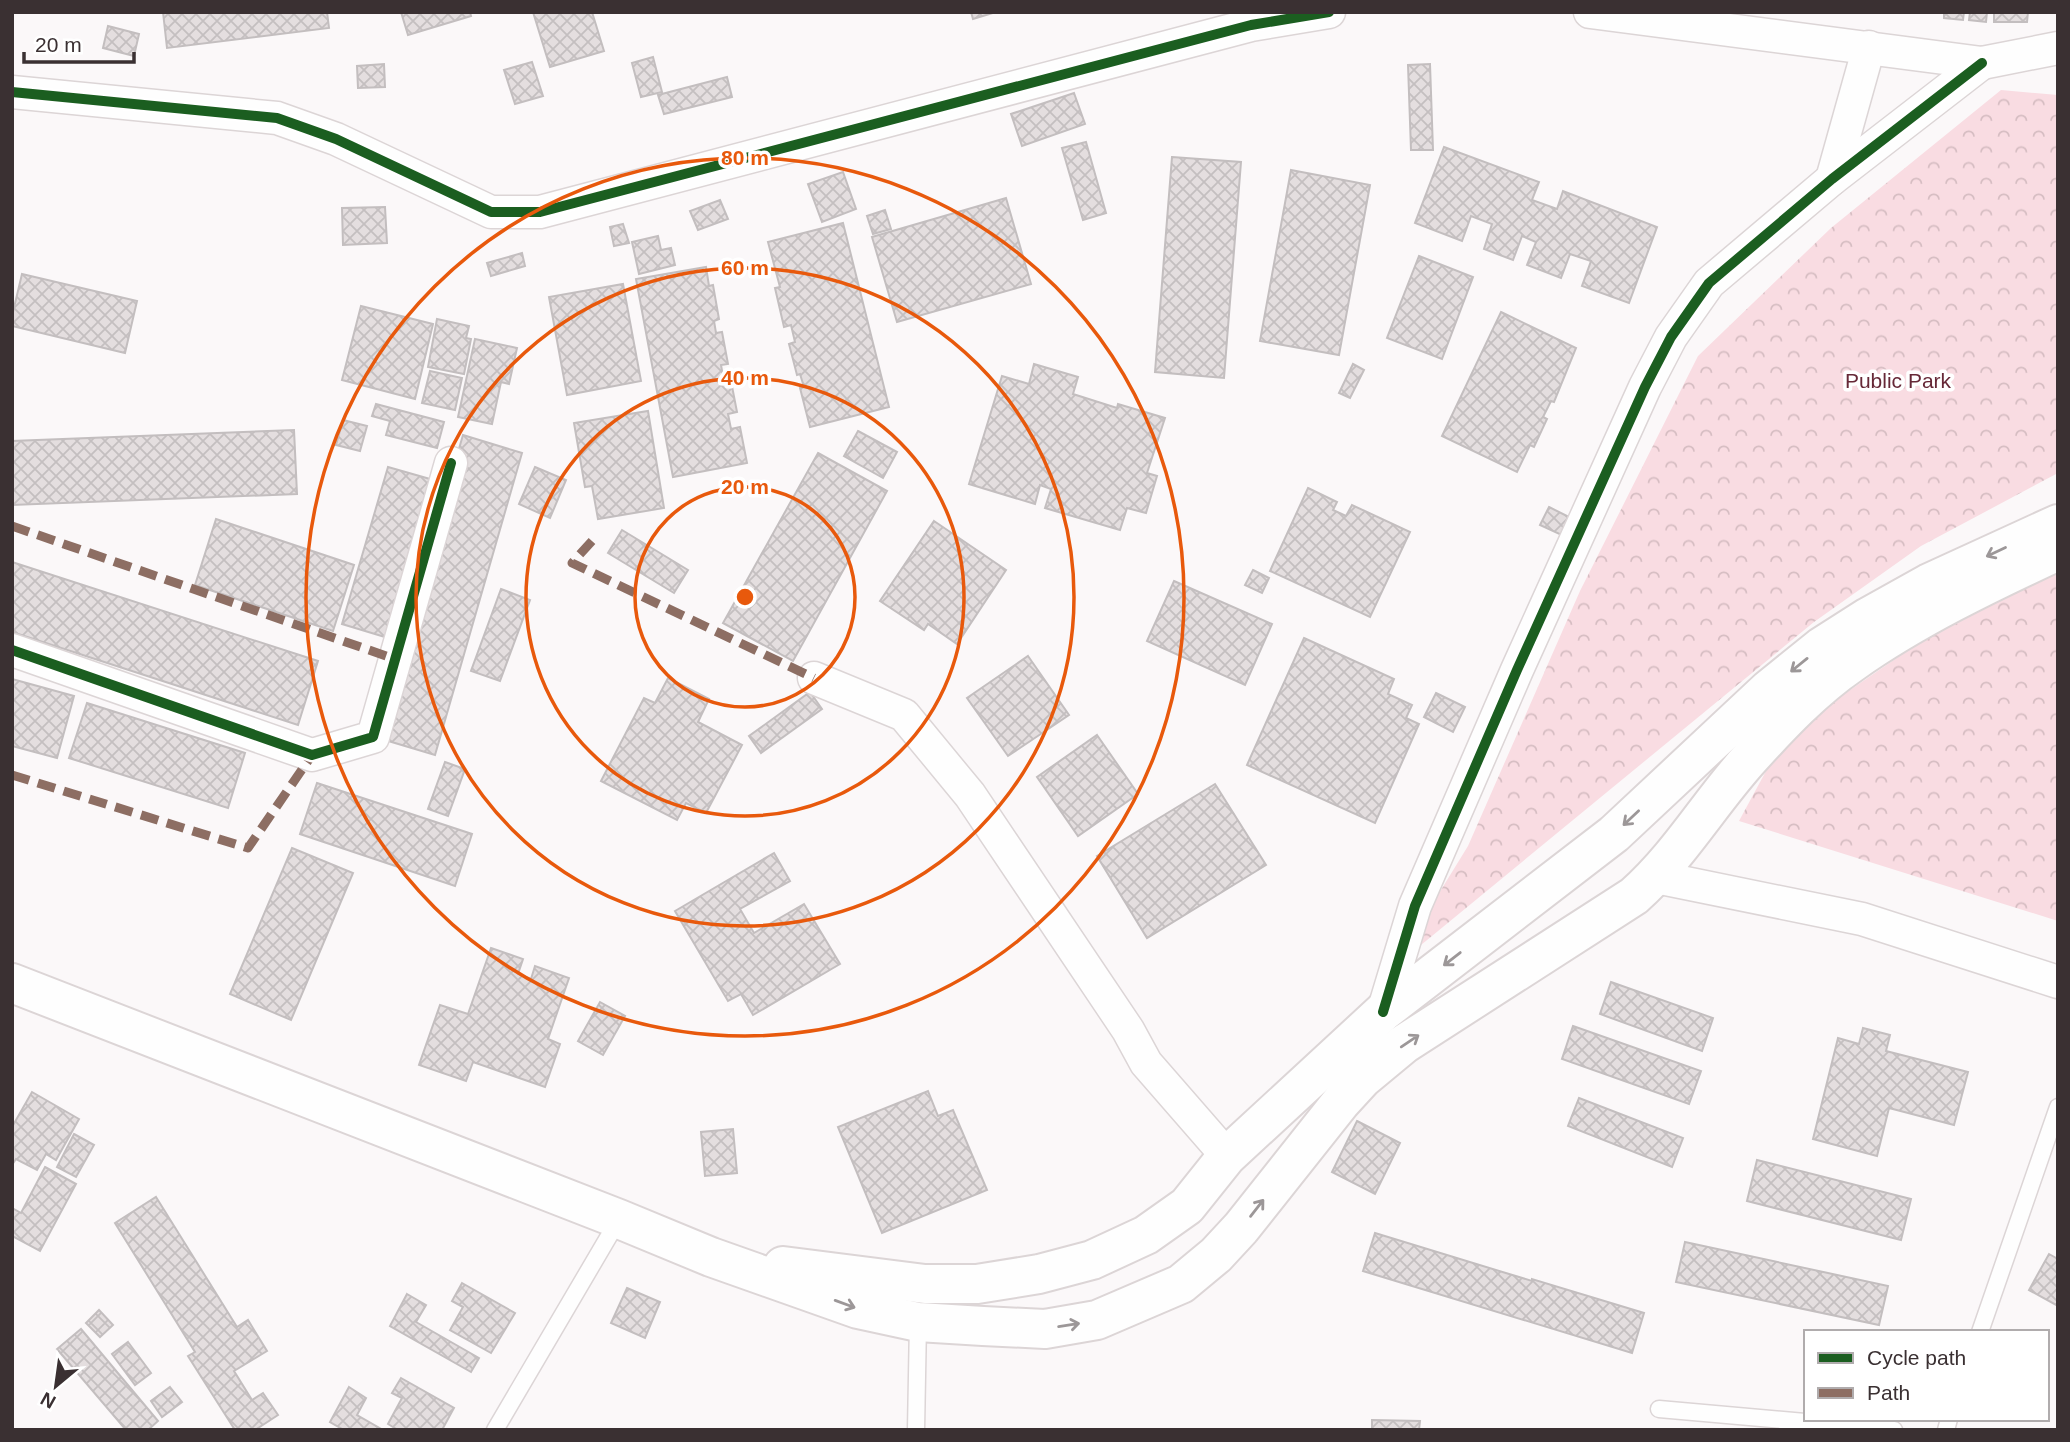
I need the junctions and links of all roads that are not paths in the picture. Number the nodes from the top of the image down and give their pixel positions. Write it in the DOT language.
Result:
graph roads {
  1 [pos="1328,12"];
  2 [pos="1590,12"];
  3 [pos="1869,47"];
  4 [pos="2058,48"];
  5 [pos="1982,63"];
  6 [pos="12,92"];
  7 [pos="1832,179"];
  8 [pos="451,463"];
  9 [pos="2058,524"];
  10 [pos="2058,551"];
  11 [pos="12,650"];
  12 [pos="814,678"];
  13 [pos="1656,877"];
  14 [pos="2058,982"];
  15 [pos="12,983"];
  16 [pos="1383,1012"];
  17 [pos="2058,1107"];
  18 [pos="1227,1156"];
  19 [pos="619,1219"];
  20 [pos="711,1257"];
  21 [pos="918,1322"];
  22 [pos="1981,1330"];
  23 [pos="1659,1409"];
  24 [pos="495,1430"];
  25 [pos="916,1430"];
  26 [pos="1895,1430"];
  1 -- 6 [label="street"];
  2 -- 3 [label="street"];
  3 -- 5 [label="street"];
  3 -- 7 [label="street"];
  4 -- 5 [label="street"];
  5 -- 7 [label="street"];
  7 -- 16 [label="street"];
  8 -- 11 [label="street"];
  9 -- 16 [label="main road, one-way"];
  10 -- 13 [label="main road"];
  12 -- 18 [label="street"];
  13 -- 14 [label="street"];
  21 -- 13 [label="main road, one-way"];
  15 -- 19 [label="main road"];
  16 -- 18 [label="main road"];
  17 -- 22 [label="lane"];
  18 -- 20 [label="main road"];
  19 -- 20 [label="main road"];
  19 -- 24 [label="lane"];
  20 -- 21 [label="main road, one-way"];
  21 -- 25 [label="lane"];
  23 -- 26 [label="lane"];
}
